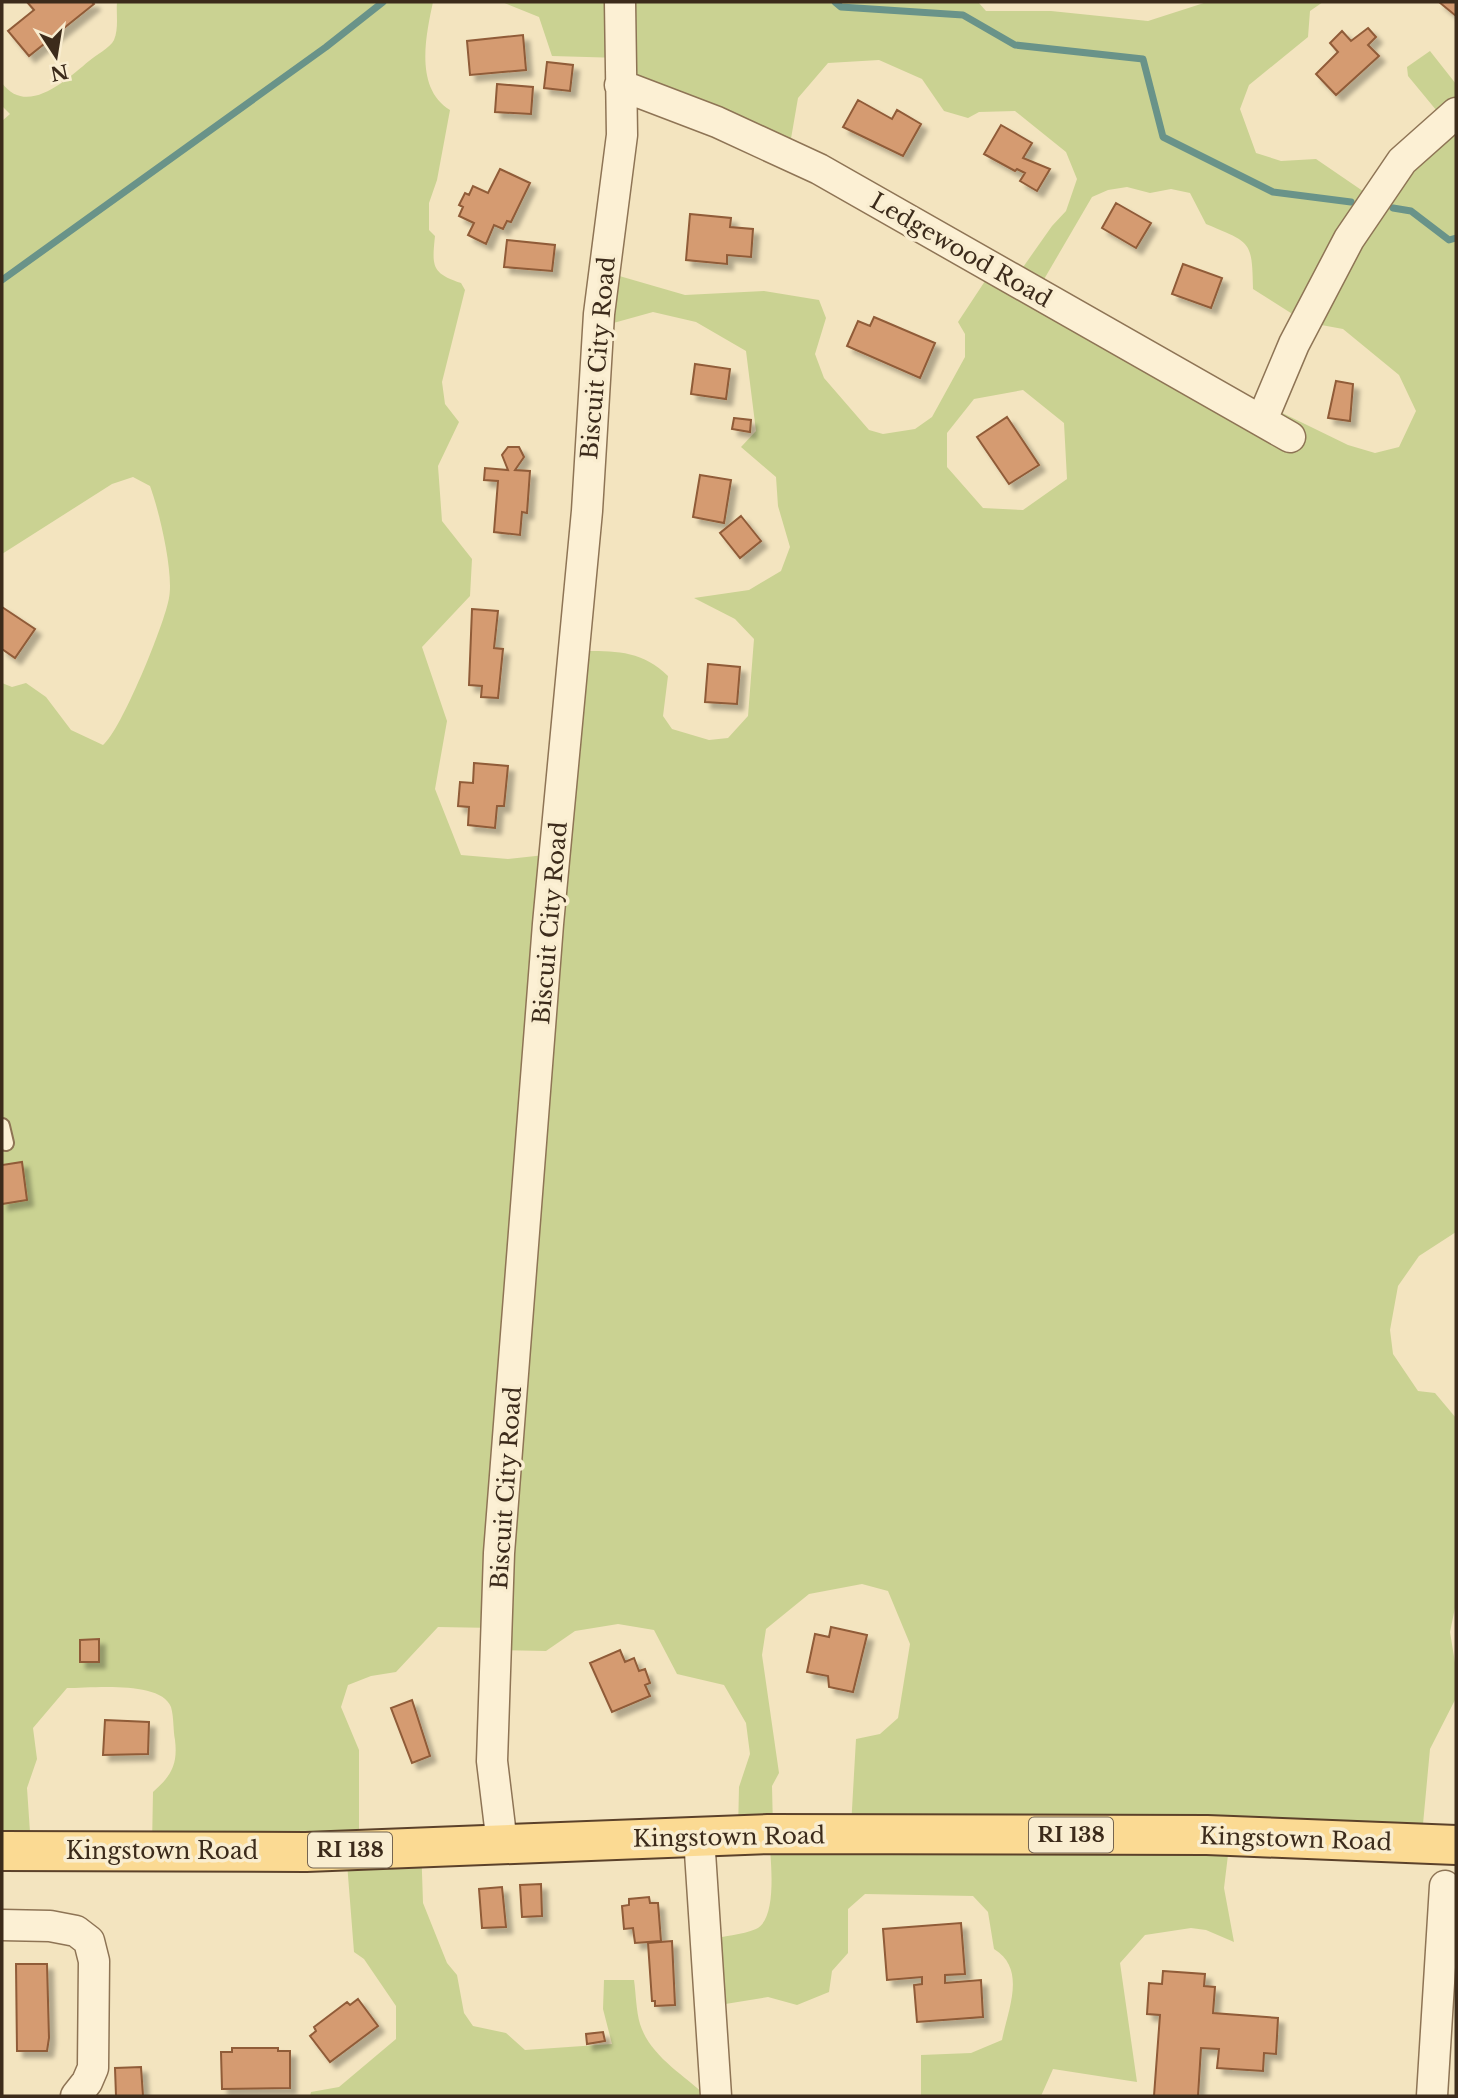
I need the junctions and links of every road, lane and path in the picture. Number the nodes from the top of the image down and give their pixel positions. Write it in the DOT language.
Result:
graph roads {
  1 [pos="620,2"];
  2 [pos="620,85"];
  3 [pos="1456,113"];
  4 [pos="1262,420"];
  5 [pos="1290,438"];
  6 [pos="2,1126"];
  7 [pos="6,1143"];
  8 [pos="699,1837"];
  9 [pos="502,1844"];
  10 [pos="1456,1845"];
  11 [pos="2,1851"];
  12 [pos="1445,1886"];
  13 [pos="2,1926"];
  14 [pos="76,2096"];
  15 [pos="716,2096"];
  16 [pos="1432,2096"];
  1 -- 2 [label="street, Biscuit City Road"];
  2 -- 4 [label="street, Ledgewood Road"];
  2 -- 9 [label="street, Biscuit City Road"];
  3 -- 4 [label="street"];
  4 -- 5 [label="street, Ledgewood Road"];
  6 -- 7 [label="lane"];
  8 -- 9 [label="main road, Kingstown Road / RI 138"];
  8 -- 10 [label="main road, Kingstown Road / RI 138"];
  8 -- 15 [label="street"];
  9 -- 11 [label="main road, Kingstown Road / RI 138"];
  12 -- 16 [label="street"];
  13 -- 14 [label="street"];
}
